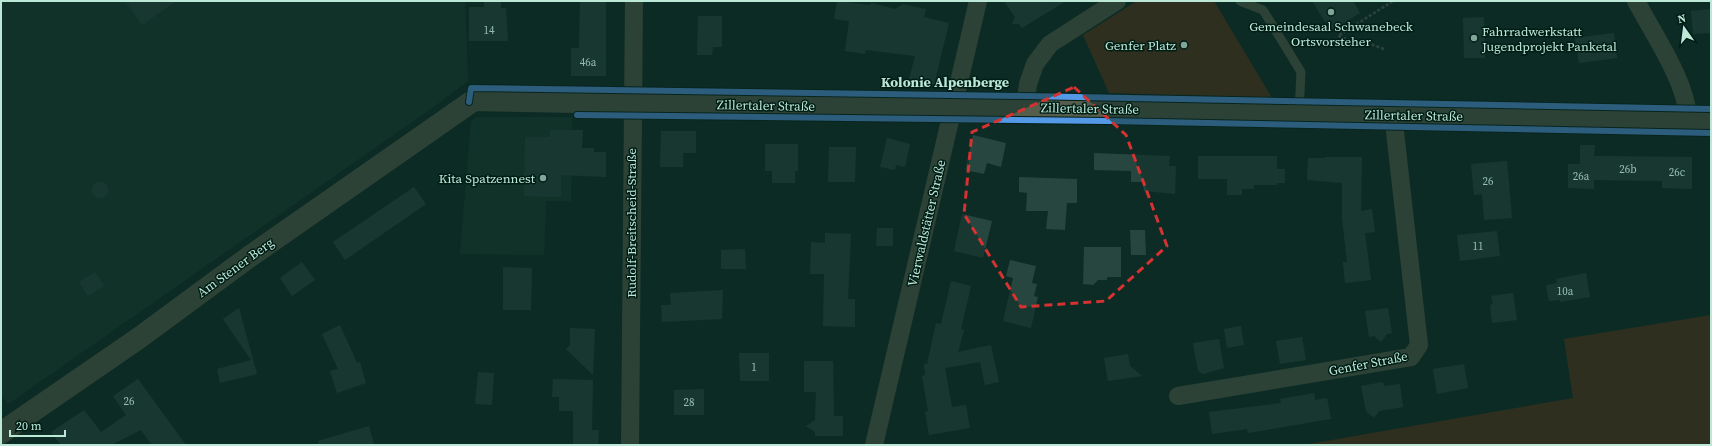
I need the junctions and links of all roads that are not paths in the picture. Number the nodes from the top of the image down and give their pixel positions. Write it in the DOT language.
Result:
graph roads {
  1 [pos="634,1"];
  2 [pos="978,1"];
  3 [pos="1117,1"];
  4 [pos="1240,1"];
  5 [pos="1636,1"];
  6 [pos="469,102"];
  7 [pos="632,103"];
  8 [pos="953,107"];
  9 [pos="1025,107"];
  10 [pos="1299,113"];
  11 [pos="1393,114"];
  12 [pos="1688,120"];
  13 [pos="1711,121"];
  14 [pos="1178,396"];
  15 [pos="1,433"];
  16 [pos="630,445"];
  17 [pos="874,445"];
  1 -- 7 [label="street, Rudolf-Breitscheid-Straße"];
  2 -- 8 [label="street, Vierwaldstätter Straße"];
  3 -- 9 [label="street"];
  4 -- 10 [label="lane"];
  5 -- 12 [label="street"];
  6 -- 7 [label="street, Zillertaler Straße"];
  6 -- 15 [label="street, Am Stener Berg"];
  7 -- 8 [label="street, Zillertaler Straße"];
  7 -- 16 [label="street, Rudolf-Breitscheid-Straße"];
  8 -- 9 [label="street, Zillertaler Straße"];
  8 -- 17 [label="street, Vierwaldstätter Straße"];
  9 -- 10 [label="street, Zillertaler Straße"];
  10 -- 11 [label="street, Zillertaler Straße"];
  11 -- 12 [label="street, Zillertaler Straße"];
  11 -- 14 [label="street, Genfer Straße"];
  12 -- 13 [label="street, Zillertaler Straße"];
}
